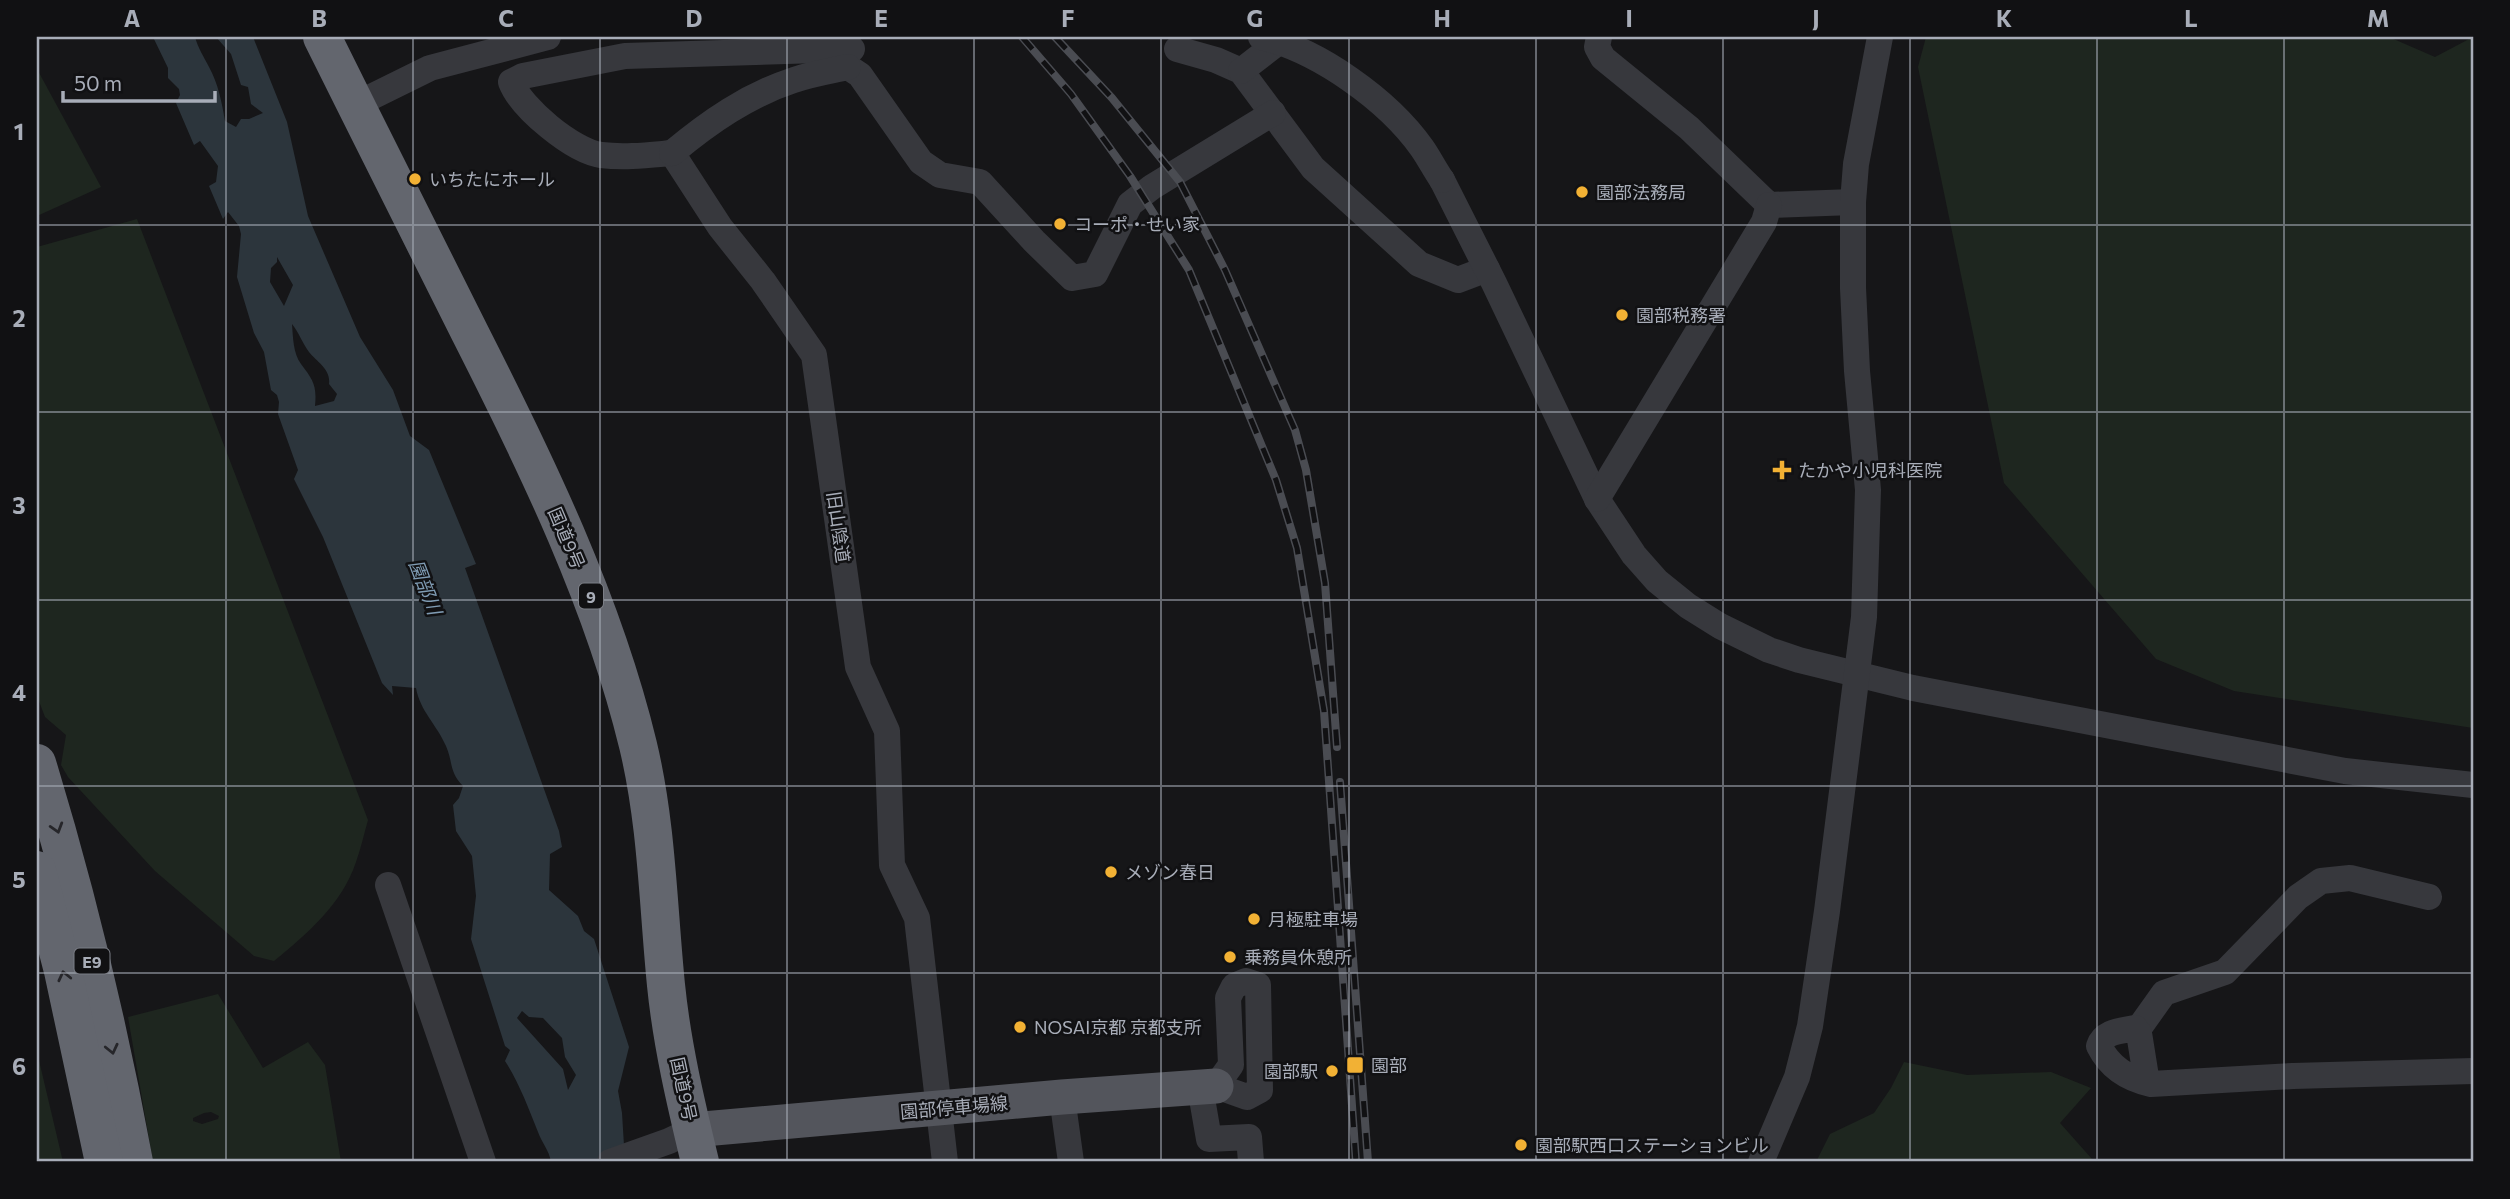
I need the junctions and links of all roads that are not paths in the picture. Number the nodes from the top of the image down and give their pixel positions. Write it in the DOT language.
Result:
graph roads {
  1 [pos="322,37"];
  2 [pos="548,37"];
  3 [pos="1261,37"];
  4 [pos="1285,37"];
  5 [pos="1599,37"];
  6 [pos="1880,37"];
  7 [pos="1177,49"];
  8 [pos="851,51"];
  9 [pos="1241,71"];
  10 [pos="355,105"];
  11 [pos="1273,113"];
  12 [pos="672,153"];
  13 [pos="1853,202"];
  14 [pos="1769,205"];
  15 [pos="1486,269"];
  16 [pos="1597,499"];
  17 [pos="1858,673"];
  18 [pos="37,763"];
  19 [pos="2473,785"];
  20 [pos="37,870"];
  21 [pos="388,885"];
  22 [pos="2429,897"];
  23 [pos="2137,1031"];
  24 [pos="2473,1070"];
  25 [pos="2147,1083"];
  26 [pos="1208,1087"];
  27 [pos="1062,1097"];
  28 [pos="940,1108"];
  29 [pos="687,1145"];
  30 [pos="104,1162"];
  31 [pos="134,1162"];
  32 [pos="483,1162"];
  33 [pos="610,1162"];
  34 [pos="945,1162"];
  35 [pos="1071,1162"];
  36 [pos="1251,1162"];
  37 [pos="1760,1162"];
  1 -- 10 [label="highway, 国道9号 / 9"];
  2 -- 10 [label="street"];
  3 -- 15 [label="street, bridge"];
  4 -- 9 [label="street"];
  5 -- 14 [label="street"];
  6 -- 13 [label="street"];
  7 -- 9 [label="street"];
  8 -- 11 [label="street"];
  8 -- 12 [label="street"];
  8 -- 12 [label="street"];
  9 -- 11 [label="street"];
  10 -- 29 [label="highway, 国道9号 / 9"];
  11 -- 15 [label="street"];
  12 -- 28 [label="street, 旧山陰道"];
  13 -- 14 [label="street"];
  13 -- 17 [label="street"];
  14 -- 16 [label="street"];
  15 -- 16 [label="street"];
  16 -- 17 [label="street"];
  17 -- 19 [label="street"];
  17 -- 37 [label="street"];
  18 -- 31 [label="highway, E9, one-way"];
  30 -- 20 [label="highway, E9, one-way"];
  21 -- 32 [label="street"];
  22 -- 23 [label="street"];
  23 -- 25 [label="street"];
  23 -- 25 [label="street"];
  24 -- 25 [label="street"];
  26 -- 27 [label="main road, 園部停車場線"];
  26 -- 36 [label="street"];
  27 -- 28 [label="main road, 園部停車場線"];
  27 -- 35 [label="street"];
  28 -- 29 [label="main road, 園部停車場線"];
  28 -- 34 [label="street, 旧山陰道"];
  29 -- 33 [label="street"];
}
